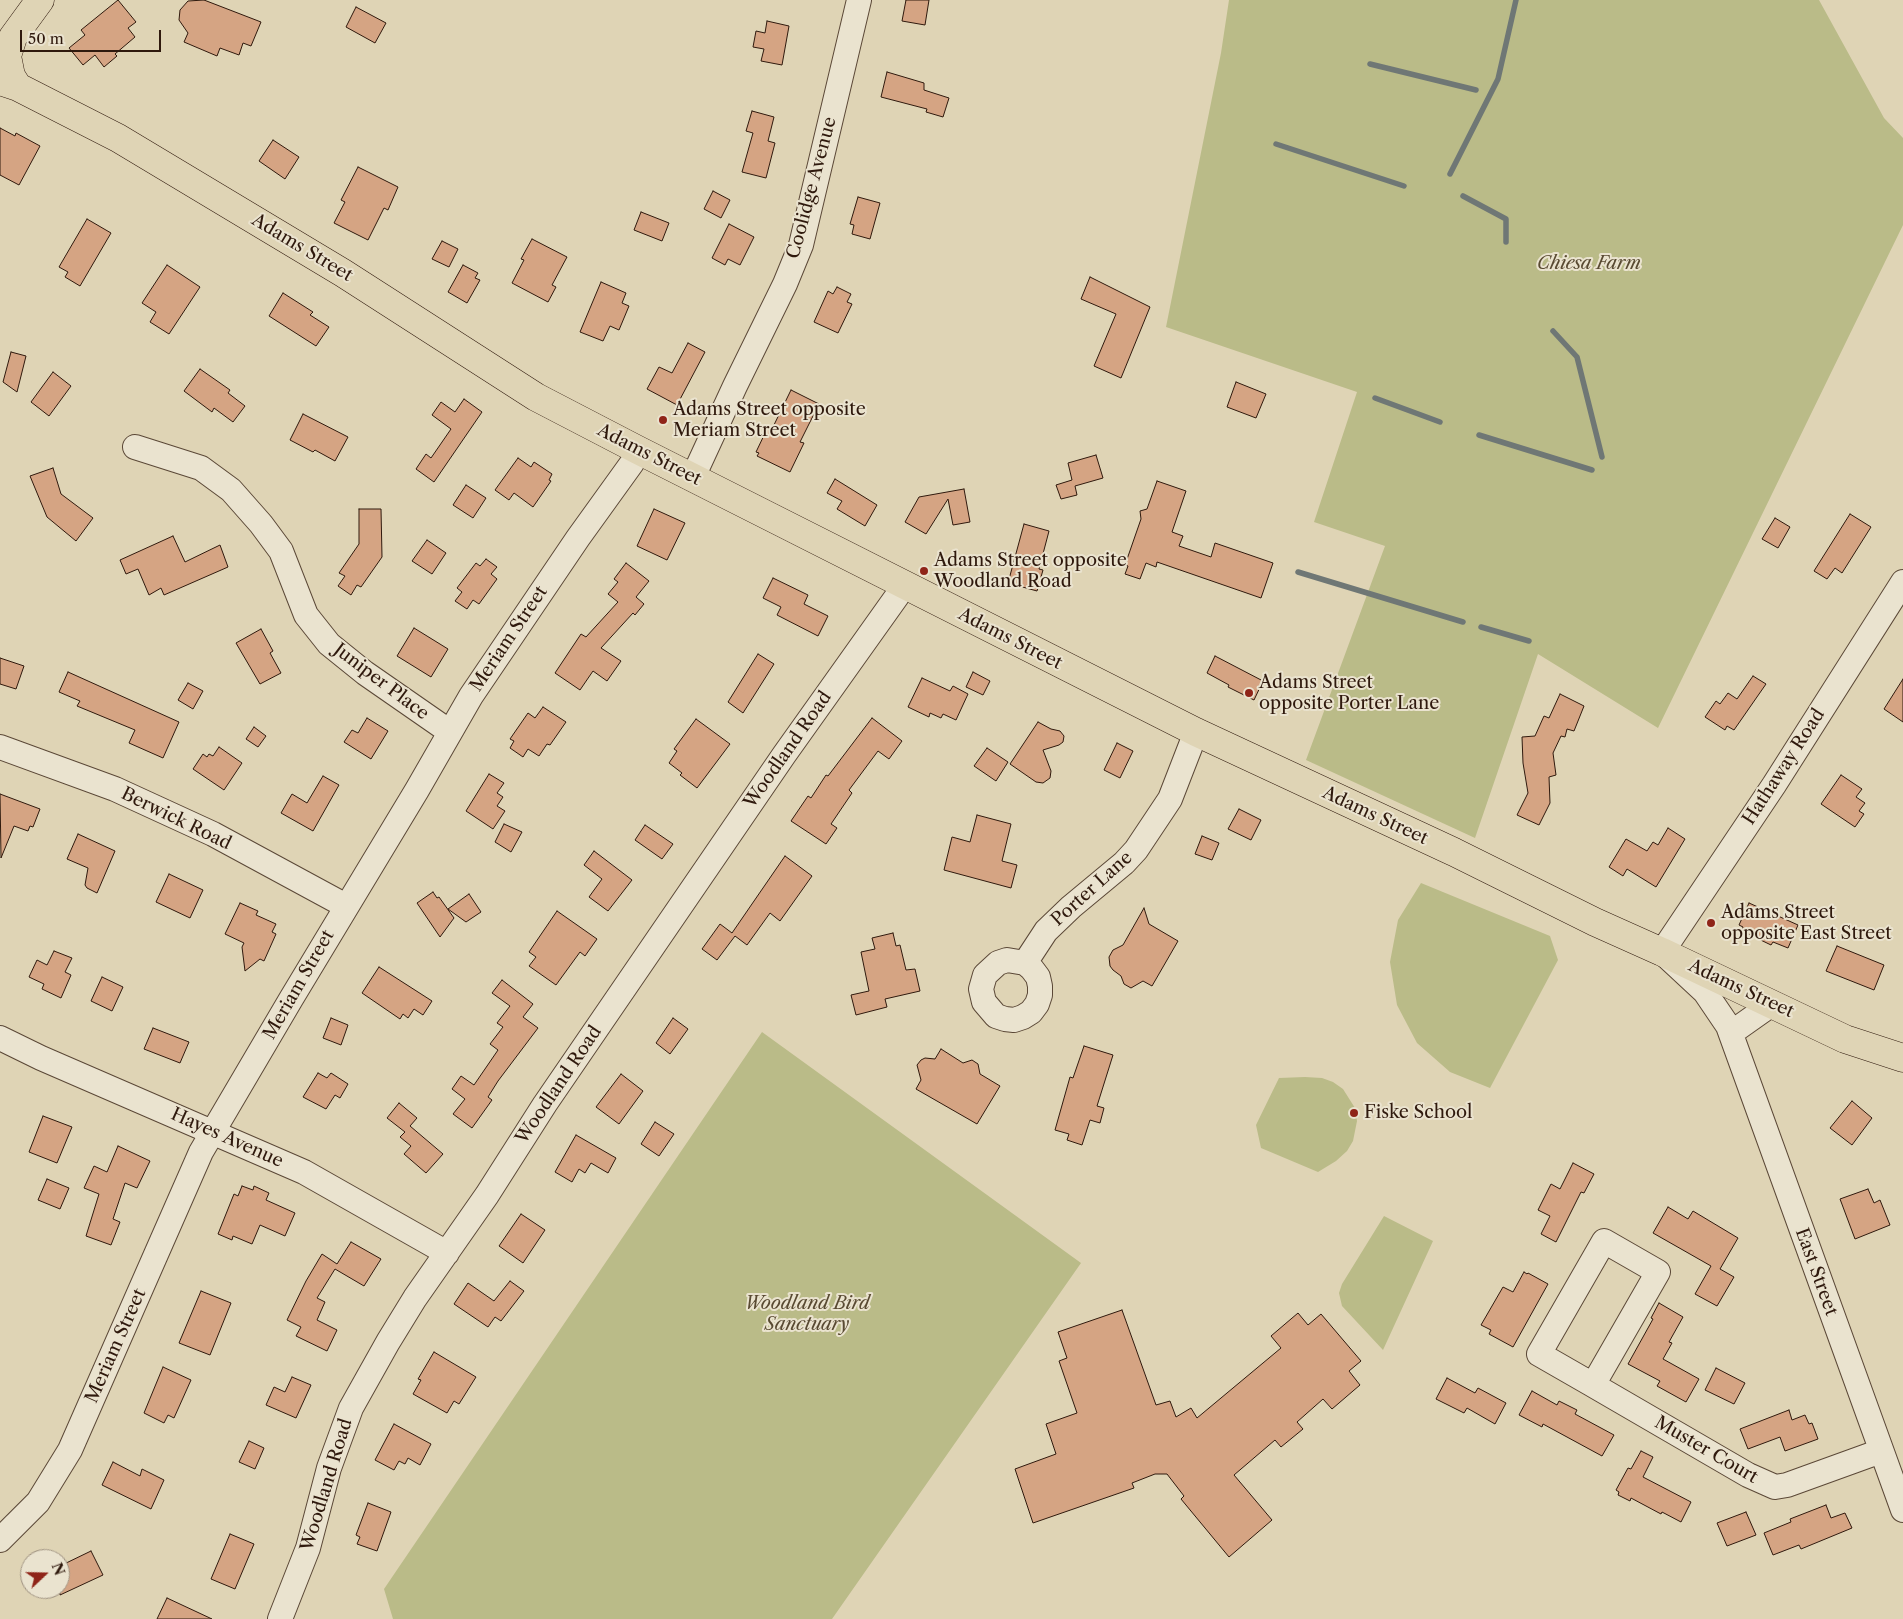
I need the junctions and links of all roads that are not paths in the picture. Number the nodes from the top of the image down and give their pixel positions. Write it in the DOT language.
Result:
graph roads {
  1 [pos="40,0"];
  2 [pos="859,0"];
  3 [pos="0,31"];
  4 [pos="9,84"];
  5 [pos="134,447"];
  6 [pos="638,450"];
  7 [pos="693,478"];
  8 [pos="904,585"];
  9 [pos="1900,592"];
  10 [pos="450,732"];
  11 [pos="1196,732"];
  12 [pos="0,747"];
  13 [pos="346,906"];
  14 [pos="1662,952"];
  15 [pos="1025,963"];
  16 [pos="1772,1004"];
  17 [pos="1730,1033"];
  18 [pos="0,1038"];
  19 [pos="1903,1058"];
  20 [pos="213,1132"];
  21 [pos="447,1252"];
  22 [pos="1593,1385"];
  23 [pos="1882,1451"];
  24 [pos="1903,1510"];
  25 [pos="0,1540"];
  26 [pos="280,1619"];
  1 -- 3 [label="main road"];
  1 -- 4 [label="main road, Adams Street"];
  2 -- 7 [label="street, Coolidge Avenue"];
  4 -- 6 [label="main road, Adams Street"];
  5 -- 10 [label="street, Juniper Place"];
  6 -- 7 [label="main road, Adams Street"];
  6 -- 10 [label="street, Meriam Street"];
  7 -- 8 [label="main road, Adams Street"];
  8 -- 11 [label="main road, Adams Street"];
  8 -- 21 [label="street, Woodland Road"];
  9 -- 14 [label="street, Hathaway Road"];
  10 -- 13 [label="street, Meriam Street"];
  11 -- 14 [label="main road, Adams Street"];
  11 -- 15 [label="street, Porter Lane"];
  12 -- 13 [label="street, Berwick Road"];
  13 -- 20 [label="street, Meriam Street"];
  14 -- 16 [label="main road, Adams Street"];
  14 -- 17 [label="street, East Street"];
  16 -- 17 [label="street"];
  16 -- 19 [label="main road, Adams Street"];
  17 -- 23 [label="street, East Street"];
  18 -- 20 [label="street, Hayes Avenue"];
  20 -- 21 [label="street, Hayes Avenue"];
  20 -- 25 [label="street, Meriam Street"];
  21 -- 26 [label="street, Woodland Road"];
  22 -- 22 [label="street, Muster Court"];
  22 -- 23 [label="street, Muster Court"];
  23 -- 24 [label="street, East Street"];
}
